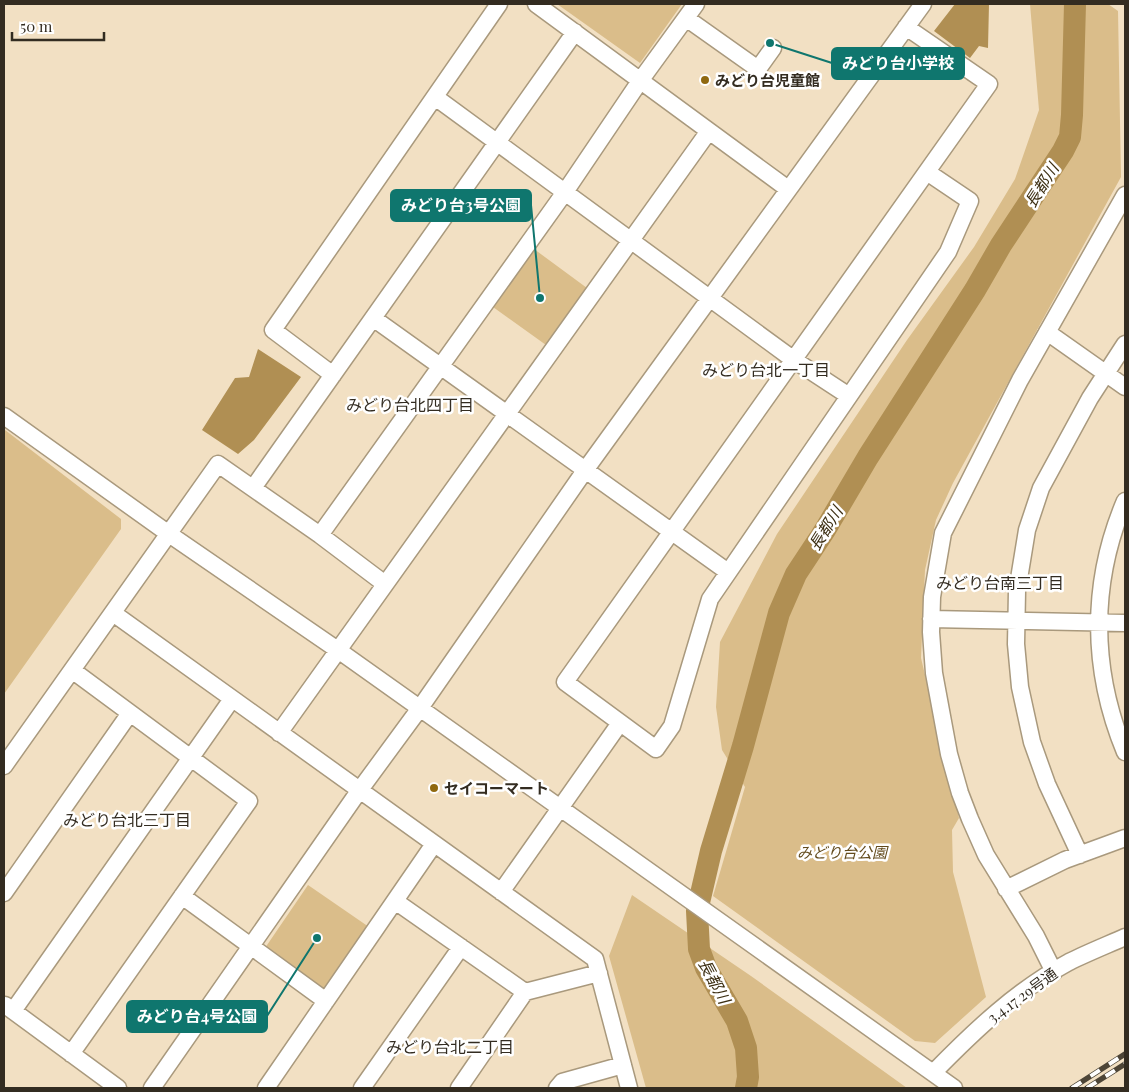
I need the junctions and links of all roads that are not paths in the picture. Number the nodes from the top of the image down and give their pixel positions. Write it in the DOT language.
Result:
graph roads {
  1 [pos="499,4"];
  2 [pos="536,4"];
  3 [pos="696,4"];
  4 [pos="923,4"];
  5 [pos="686,18"];
  6 [pos="906,27"];
  7 [pos="575,32"];
  8 [pos="773,48"];
  9 [pos="640,81"];
  10 [pos="435,97"];
  11 [pos="709,131"];
  12 [pos="497,142"];
  13 [pos="927,172"];
  14 [pos="788,189"];
  15 [pos="565,192"];
  16 [pos="1125,195"];
  17 [pos="630,240"];
  18 [pos="710,298"];
  19 [pos="373,318"];
  20 [pos="1047,332"];
  21 [pos="1125,344"];
  22 [pos="794,360"];
  23 [pos="441,366"];
  24 [pos="1105,373"];
  25 [pos="333,375"];
  26 [pos="1125,387"];
  27 [pos="849,396"];
  28 [pos="506,414"];
  29 [pos="4,416"];
  30 [pos="586,469"];
  31 [pos="253,488"];
  32 [pos="1125,501"];
  33 [pos="671,532"];
  34 [pos="169,534"];
  35 [pos="320,535"];
  36 [pos="728,572"];
  37 [pos="385,584"];
  38 [pos="113,613"];
  39 [pos="932,619"];
  40 [pos="1016,620"];
  41 [pos="1098,622"];
  42 [pos="1125,623"];
  43 [pos="338,650"];
  44 [pos="72,670"];
  45 [pos="232,699"];
  46 [pos="420,708"];
  47 [pos="130,713"];
  48 [pos="620,723"];
  49 [pos="279,733"];
  50 [pos="1125,752"];
  51 [pos="190,757"];
  52 [pos="4,766"];
  53 [pos="359,790"];
  54 [pos="560,808"];
  55 [pos="1125,838"];
  56 [pos="434,844"];
  57 [pos="1080,855"];
  58 [pos="1006,889"];
  59 [pos="502,892"];
  60 [pos="4,893"];
  61 [pos="182,896"];
  62 [pos="395,901"];
  63 [pos="1125,937"];
  64 [pos="251,946"];
  65 [pos="461,947"];
  66 [pos="1054,972"];
  67 [pos="598,973"];
  68 [pos="525,992"];
  69 [pos="326,1001"];
  70 [pos="8,1008"];
  71 [pos="70,1054"];
  72 [pos="623,1065"];
  73 [pos="933,1073"];
  74 [pos="118,1088"];
  75 [pos="152,1088"];
  76 [pos="266,1088"];
  77 [pos="362,1088"];
  78 [pos="459,1088"];
  79 [pos="557,1088"];
  80 [pos="629,1088"];
  81 [pos="954,1088"];
  1 -- 10 [label="street"];
  2 -- 7 [label="street"];
  3 -- 5 [label="street"];
  4 -- 6 [label="street"];
  5 -- 8 [label="street"];
  5 -- 9 [label="street"];
  6 -- 13 [label="street"];
  6 -- 14 [label="street"];
  7 -- 9 [label="street"];
  7 -- 12 [label="street"];
  9 -- 11 [label="street"];
  9 -- 15 [label="street"];
  10 -- 12 [label="street"];
  10 -- 25 [label="street"];
  11 -- 14 [label="street"];
  11 -- 17 [label="street"];
  12 -- 15 [label="street"];
  12 -- 19 [label="street"];
  13 -- 22 [label="street"];
  13 -- 27 [label="street"];
  14 -- 18 [label="street"];
  15 -- 17 [label="street"];
  15 -- 23 [label="street"];
  16 -- 20 [label="street"];
  17 -- 18 [label="street"];
  17 -- 28 [label="street"];
  18 -- 22 [label="street"];
  18 -- 30 [label="street"];
  19 -- 23 [label="street"];
  19 -- 25 [label="street"];
  20 -- 24 [label="street"];
  20 -- 39 [label="street"];
  21 -- 24 [label="street"];
  22 -- 27 [label="street"];
  22 -- 33 [label="street"];
  23 -- 28 [label="street"];
  23 -- 35 [label="street"];
  24 -- 26 [label="street"];
  24 -- 40 [label="street"];
  25 -- 31 [label="street"];
  27 -- 36 [label="street"];
  28 -- 30 [label="street"];
  28 -- 37 [label="street"];
  29 -- 34 [label="street"];
  30 -- 33 [label="street"];
  30 -- 46 [label="street"];
  31 -- 34 [label="street"];
  31 -- 35 [label="street"];
  32 -- 41 [label="street"];
  33 -- 36 [label="street"];
  33 -- 48 [label="street"];
  34 -- 38 [label="street"];
  34 -- 43 [label="street"];
  35 -- 37 [label="street"];
  36 -- 48 [label="street"];
  37 -- 43 [label="street"];
  38 -- 44 [label="street"];
  38 -- 45 [label="street"];
  39 -- 40 [label="street"];
  39 -- 58 [label="street"];
  40 -- 41 [label="street"];
  40 -- 57 [label="street"];
  41 -- 42 [label="street"];
  41 -- 50 [label="street"];
  43 -- 46 [label="street"];
  43 -- 49 [label="street"];
  44 -- 47 [label="street"];
  44 -- 52 [label="street"];
  45 -- 49 [label="street"];
  45 -- 51 [label="street"];
  46 -- 53 [label="street"];
  46 -- 54 [label="street"];
  47 -- 51 [label="street"];
  47 -- 60 [label="street"];
  48 -- 54 [label="street"];
  49 -- 53 [label="street"];
  51 -- 61 [label="street"];
  51 -- 70 [label="street"];
  53 -- 56 [label="street"];
  53 -- 64 [label="street"];
  54 -- 59 [label="street"];
  54 -- 73 [label="street"];
  55 -- 57 [label="street"];
  56 -- 59 [label="street"];
  56 -- 62 [label="street"];
  57 -- 58 [label="street"];
  58 -- 66 [label="street"];
  59 -- 67 [label="street"];
  61 -- 64 [label="street"];
  61 -- 71 [label="street"];
  62 -- 65 [label="street"];
  62 -- 69 [label="street"];
  63 -- 66 [label="street, 3.4.17 29号通"];
  64 -- 69 [label="street"];
  64 -- 75 [label="street"];
  65 -- 68 [label="street"];
  65 -- 77 [label="street"];
  66 -- 73 [label="street, 3.4.17 29号通"];
  67 -- 68 [label="street"];
  67 -- 72 [label="street"];
  68 -- 78 [label="street"];
  69 -- 76 [label="street"];
  70 -- 71 [label="street"];
  71 -- 74 [label="street"];
  72 -- 79 [label="street"];
  72 -- 80 [label="street"];
  73 -- 81 [label="street"];
}
